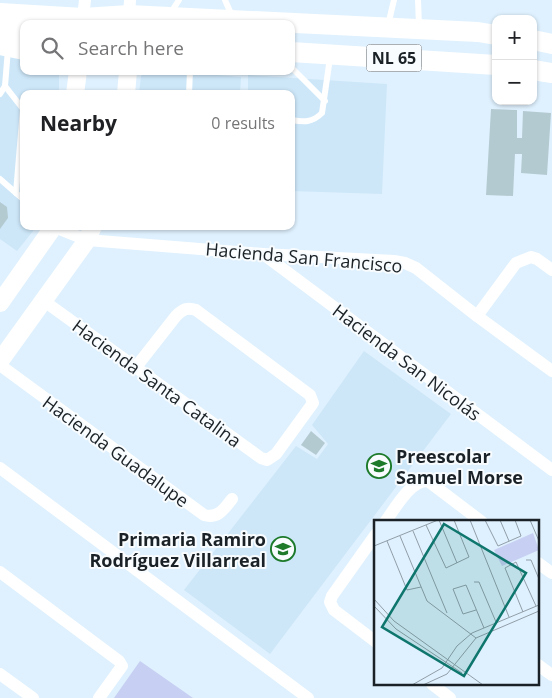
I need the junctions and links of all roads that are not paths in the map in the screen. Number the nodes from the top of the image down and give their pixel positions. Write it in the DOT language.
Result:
graph roads {
  1 [pos="225,0"];
  2 [pos="394,0"];
  3 [pos="418,0"];
  4 [pos="174,8"];
  5 [pos="0,13"];
  6 [pos="129,13"];
  7 [pos="83,14"];
  8 [pos="233,20"];
  9 [pos="295,23"];
  10 [pos="0,28"];
  11 [pos="387,28"];
  12 [pos="419,29"];
  13 [pos="20,30"];
  14 [pos="492,35"];
  15 [pos="537,41"];
  16 [pos="552,44"];
  17 [pos="11,48"];
  18 [pos="295,52"];
  19 [pos="330,54"];
  20 [pos="492,65"];
  21 [pos="295,71"];
  22 [pos="537,71"];
  23 [pos="552,73"];
  24 [pos="77,75"];
  25 [pos="128,75"];
  26 [pos="190,75"];
  27 [pos="4,86"];
  28 [pos="76,90"];
  29 [pos="126,90"];
  30 [pos="189,90"];
  31 [pos="0,94"];
  32 [pos="325,101"];
  33 [pos="20,105"];
  34 [pos="295,120"];
  35 [pos="20,145"];
  36 [pos="0,179"];
  37 [pos="16,193"];
  38 [pos="20,196"];
  39 [pos="51,230"];
  40 [pos="72,230"];
  41 [pos="90,233"];
  42 [pos="263,254"];
  43 [pos="552,270"];
  44 [pos="44,301"];
  45 [pos="0,303"];
  46 [pos="477,316"];
  47 [pos="0,361"];
  48 [pos="0,366"];
  49 [pos="136,367"];
  50 [pos="552,371"];
  51 [pos="0,468"];
  52 [pos="552,470"];
  53 [pos="232,499"];
  54 [pos="387,520"];
  55 [pos="479,520"];
  56 [pos="374,541"];
  57 [pos="540,565"];
  58 [pos="0,572"];
  59 [pos="552,574"];
  60 [pos="374,640"];
  61 [pos="540,666"];
  62 [pos="0,674"];
  63 [pos="552,675"];
  64 [pos="435,686"];
  65 [pos="33,698"];
  66 [pos="99,698"];
  67 [pos="308,698"];
  68 [pos="450,698"];
  1 -- 8 [label="lane"];
  2 -- 11 [label="lane"];
  3 -- 12 [label="lane"];
  4 -- 6 [label="main road, NL 65"];
  4 -- 8 [label="main road, NL 65"];
  5 -- 7 [label="main road, NL 65"];
  6 -- 7 [label="main road, NL 65"];
  9 -- 11 [label="main road, NL 65"];
  10 -- 13 [label="main road"];
  11 -- 12 [label="main road, NL 65"];
  12 -- 14 [label="main road, NL 65"];
  15 -- 16 [label="main road"];
  17 -- 27 [label="lane"];
  18 -- 19 [label="main road, NL 65"];
  19 -- 20 [label="main road, NL 65"];
  19 -- 32 [label="lane"];
  21 -- 32 [label="lane"];
  22 -- 23 [label="main road"];
  24 -- 28 [label="street"];
  25 -- 29 [label="street"];
  26 -- 30 [label="lane"];
  27 -- 31 [label="lane"];
  27 -- 33 [label="lane"];
  32 -- 34 [label="lane"];
  35 -- 37 [label="lane"];
  36 -- 37 [label="lane"];
  37 -- 38 [label="lane"];
  39 -- 45 [label="street"];
  40 -- 41 [label="street, Hacienda San Francisco"];
  41 -- 42 [label="street, Hacienda San Francisco"];
  41 -- 44 [label="street"];
  42 -- 46 [label="street, Hacienda San Francisco"];
  42 -- 52 [label="street, Hacienda San Nicolás"];
  43 -- 46 [label="street"];
  44 -- 47 [label="street"];
  44 -- 49 [label="street, Hacienda Santa Catalina"];
  46 -- 50 [label="street, Hacienda San Francisco"];
  48 -- 53 [label="street, Hacienda Guadalupe"];
  49 -- 49 [label="street, Hacienda Santa Catalina"];
  51 -- 67 [label="street"];
  54 -- 55 [label="street"];
  56 -- 60 [label="street"];
  57 -- 59 [label="street"];
  58 -- 66 [label="street"];
  61 -- 63 [label="street"];
  62 -- 65 [label="street"];
  64 -- 68 [label="street"];
}
